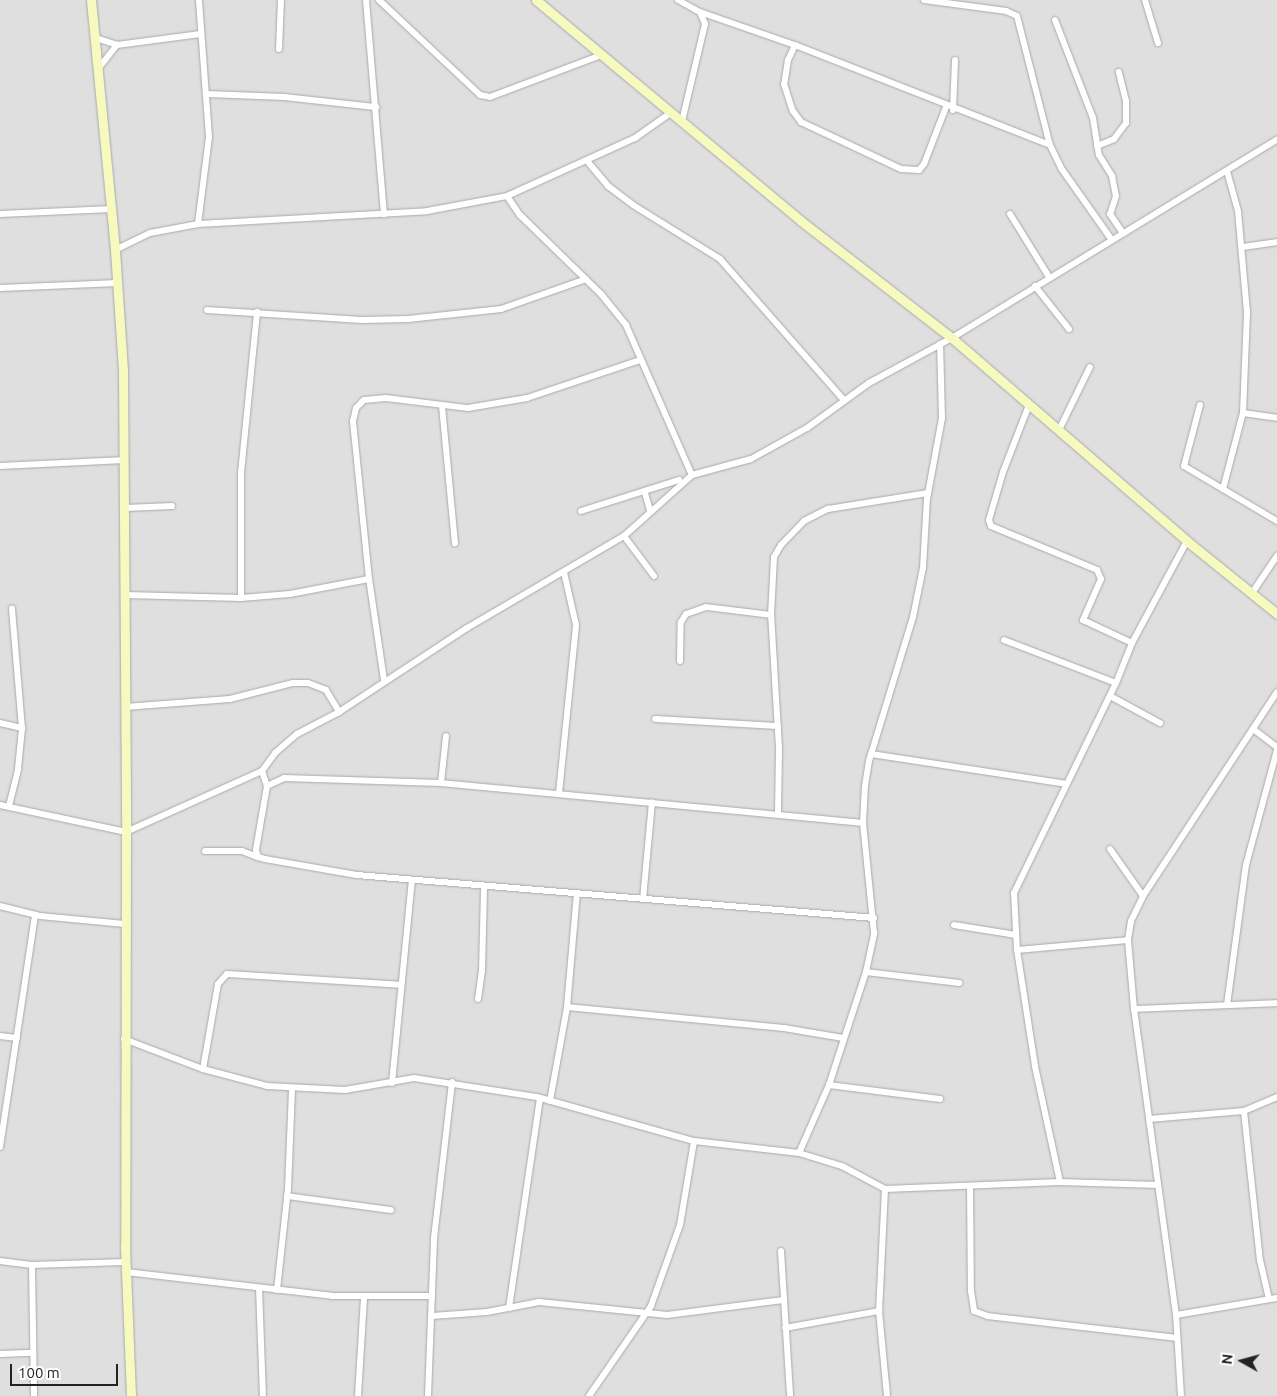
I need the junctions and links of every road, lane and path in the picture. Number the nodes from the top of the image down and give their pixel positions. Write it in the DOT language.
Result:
graph roads {
  1 [pos="91,0"];
  2 [pos="199,0"];
  3 [pos="281,0"];
  4 [pos="366,0"];
  5 [pos="379,0"];
  6 [pos="536,0"];
  7 [pos="678,0"];
  8 [pos="924,0"];
  9 [pos="1145,0"];
  10 [pos="943,2"];
  11 [pos="700,12"];
  12 [pos="1055,20"];
  13 [pos="200,34"];
  14 [pos="96,38"];
  15 [pos="1158,43"];
  16 [pos="117,45"];
  17 [pos="795,45"];
  18 [pos="279,49"];
  19 [pos="601,54"];
  20 [pos="955,60"];
  21 [pos="98,69"];
  22 [pos="1119,72"];
  23 [pos="207,94"];
  24 [pos="376,108"];
  25 [pos="950,108"];
  26 [pos="669,114"];
  27 [pos="682,122"];
  28 [pos="1277,140"];
  29 [pos="1050,145"];
  30 [pos="1097,146"];
  31 [pos="588,162"];
  32 [pos="1227,171"];
  33 [pos="507,196"];
  34 [pos="112,209"];
  35 [pos="0,214"];
  36 [pos="384,214"];
  37 [pos="1010,214"];
  38 [pos="198,224"];
  39 [pos="1122,232"];
  40 [pos="1111,239"];
  41 [pos="1277,242"];
  42 [pos="1242,247"];
  43 [pos="116,250"];
  44 [pos="1049,277"];
  45 [pos="586,279"];
  46 [pos="118,283"];
  47 [pos="1035,286"];
  48 [pos="0,288"];
  49 [pos="207,310"];
  50 [pos="257,312"];
  51 [pos="1069,329"];
  52 [pos="952,338"];
  53 [pos="940,344"];
  54 [pos="640,360"];
  55 [pos="1090,367"];
  56 [pos="844,400"];
  57 [pos="1029,405"];
  58 [pos="1200,405"];
  59 [pos="442,406"];
  60 [pos="1244,413"];
  61 [pos="1277,418"];
  62 [pos="1059,430"];
  63 [pos="125,460"];
  64 [pos="0,466"];
  65 [pos="692,476"];
  66 [pos="679,480"];
  67 [pos="1223,489"];
  68 [pos="645,493"];
  69 [pos="928,493"];
  70 [pos="172,506"];
  71 [pos="125,508"];
  72 [pos="650,510"];
  73 [pos="581,511"];
  74 [pos="1277,521"];
  75 [pos="624,536"];
  76 [pos="1187,542"];
  77 [pos="455,543"];
  78 [pos="1277,556"];
  79 [pos="564,572"];
  80 [pos="654,576"];
  81 [pos="369,579"];
  82 [pos="1252,593"];
  83 [pos="125,595"];
  84 [pos="241,598"];
  85 [pos="12,608"];
  86 [pos="1277,614"];
  87 [pos="771,615"];
  88 [pos="1004,640"];
  89 [pos="1132,643"];
  90 [pos="680,661"];
  91 [pos="384,680"];
  92 [pos="1116,683"];
  93 [pos="1277,692"];
  94 [pos="1110,696"];
  95 [pos="125,707"];
  96 [pos="339,712"];
  97 [pos="655,719"];
  98 [pos="0,723"];
  99 [pos="1160,723"];
  100 [pos="778,726"];
  101 [pos="22,728"];
  102 [pos="1253,729"];
  103 [pos="446,736"];
  104 [pos="1277,749"];
  105 [pos="871,754"];
  106 [pos="262,772"];
  107 [pos="441,783"];
  108 [pos="1066,784"];
  109 [pos="267,786"];
  110 [pos="559,794"];
  111 [pos="652,802"];
  112 [pos="0,806"];
  113 [pos="9,806"];
  114 [pos="778,813"];
  115 [pos="863,823"];
  116 [pos="126,832"];
  117 [pos="1110,849"];
  118 [pos="205,851"];
  119 [pos="258,857"];
  120 [pos="412,880"];
  121 [pos="484,887"];
  122 [pos="577,894"];
  123 [pos="1143,896"];
  124 [pos="643,899"];
  125 [pos="0,906"];
  126 [pos="35,915"];
  127 [pos="874,918"];
  128 [pos="125,924"];
  129 [pos="954,925"];
  130 [pos="1016,935"];
  131 [pos="1128,940"];
  132 [pos="1017,950"];
  133 [pos="866,972"];
  134 [pos="959,983"];
  135 [pos="402,985"];
  136 [pos="478,999"];
  137 [pos="1277,1003"];
  138 [pos="1227,1005"];
  139 [pos="567,1008"];
  140 [pos="1134,1009"];
  141 [pos="0,1036"];
  142 [pos="18,1038"];
  143 [pos="843,1038"];
  144 [pos="124,1039"];
  145 [pos="203,1069"];
  146 [pos="452,1082"];
  147 [pos="392,1083"];
  148 [pos="828,1085"];
  149 [pos="292,1090"];
  150 [pos="1277,1096"];
  151 [pos="540,1098"];
  152 [pos="940,1099"];
  153 [pos="550,1101"];
  154 [pos="1244,1111"];
  155 [pos="1149,1119"];
  156 [pos="694,1140"];
  157 [pos="0,1147"];
  158 [pos="799,1153"];
  159 [pos="1060,1182"];
  160 [pos="1158,1185"];
  161 [pos="970,1186"];
  162 [pos="885,1189"];
  163 [pos="287,1196"];
  164 [pos="391,1210"];
  165 [pos="781,1251"];
  166 [pos="0,1261"];
  167 [pos="125,1262"];
  168 [pos="32,1265"];
  169 [pos="126,1272"];
  170 [pos="259,1288"];
  171 [pos="277,1290"];
  172 [pos="432,1296"];
  173 [pos="364,1298"];
  174 [pos="1277,1298"];
  175 [pos="1269,1299"];
  176 [pos="783,1300"];
  177 [pos="509,1308"];
  178 [pos="879,1311"];
  179 [pos="647,1312"];
  180 [pos="1176,1315"];
  181 [pos="432,1316"];
  182 [pos="785,1328"];
  183 [pos="1177,1338"];
  184 [pos="33,1353"];
  185 [pos="0,1354"];
  186 [pos="34,1396"];
  187 [pos="131,1396"];
  188 [pos="263,1396"];
  189 [pos="358,1396"];
  190 [pos="428,1396"];
  191 [pos="589,1396"];
  192 [pos="790,1396"];
  193 [pos="887,1396"];
  194 [pos="1181,1396"];
  1 -- 14 [label="main road"];
  2 -- 13 [label="street"];
  3 -- 18 [label="street"];
  4 -- 24 [label="street"];
  5 -- 19 [label="street"];
  6 -- 19 [label="main road"];
  7 -- 11 [label="street"];
  8 -- 10 [label="street"];
  9 -- 15 [label="street"];
  10 -- 29 [label="street"];
  11 -- 17 [label="street"];
  11 -- 27 [label="street"];
  12 -- 30 [label="street"];
  13 -- 16 [label="street"];
  13 -- 23 [label="street"];
  14 -- 16 [label="street"];
  14 -- 21 [label="main road"];
  16 -- 21 [label="street"];
  17 -- 25 [label="street"];
  17 -- 25 [label="street"];
  19 -- 26 [label="main road"];
  20 -- 25 [label="street"];
  21 -- 34 [label="main road"];
  22 -- 30 [label="street"];
  23 -- 24 [label="street"];
  23 -- 38 [label="street"];
  24 -- 36 [label="street"];
  25 -- 29 [label="street"];
  26 -- 27 [label="main road"];
  26 -- 31 [label="street"];
  27 -- 52 [label="main road"];
  28 -- 32 [label="street"];
  29 -- 40 [label="street"];
  30 -- 39 [label="street"];
  31 -- 33 [label="street"];
  31 -- 56 [label="street"];
  32 -- 39 [label="street"];
  32 -- 42 [label="street"];
  33 -- 36 [label="street"];
  33 -- 45 [label="street"];
  34 -- 35 [label="street"];
  34 -- 43 [label="main road"];
  36 -- 38 [label="street"];
  37 -- 44 [label="street"];
  38 -- 43 [label="street"];
  39 -- 40 [label="street"];
  40 -- 44 [label="street"];
  41 -- 42 [label="street"];
  42 -- 60 [label="street"];
  43 -- 46 [label="main road"];
  44 -- 47 [label="street"];
  45 -- 50 [label="street"];
  45 -- 54 [label="street"];
  46 -- 48 [label="street"];
  46 -- 63 [label="main road"];
  47 -- 51 [label="street"];
  47 -- 52 [label="street"];
  49 -- 50 [label="street"];
  50 -- 84 [label="street"];
  52 -- 53 [label="street"];
  52 -- 57 [label="main road"];
  53 -- 56 [label="street"];
  53 -- 69 [label="street"];
  54 -- 59 [label="street"];
  54 -- 65 [label="street"];
  55 -- 62 [label="street"];
  56 -- 65 [label="street"];
  57 -- 62 [label="main road"];
  57 -- 89 [label="street"];
  58 -- 67 [label="street"];
  59 -- 77 [label="street"];
  59 -- 81 [label="street"];
  60 -- 61 [label="street"];
  60 -- 67 [label="street"];
  62 -- 76 [label="main road"];
  63 -- 64 [label="street"];
  63 -- 71 [label="main road"];
  65 -- 72 [label="street"];
  66 -- 68 [label="street"];
  67 -- 74 [label="street"];
  68 -- 72 [label="street"];
  68 -- 73 [label="street"];
  69 -- 87 [label="street"];
  69 -- 105 [label="street"];
  70 -- 71 [label="street"];
  71 -- 83 [label="main road"];
  72 -- 75 [label="street"];
  75 -- 79 [label="street"];
  75 -- 80 [label="street"];
  76 -- 82 [label="main road"];
  76 -- 89 [label="street"];
  78 -- 82 [label="street"];
  79 -- 91 [label="street"];
  79 -- 110 [label="street"];
  81 -- 84 [label="street"];
  81 -- 91 [label="street"];
  82 -- 86 [label="main road"];
  83 -- 84 [label="street"];
  83 -- 95 [label="main road"];
  85 -- 101 [label="street"];
  87 -- 90 [label="street"];
  87 -- 100 [label="street"];
  88 -- 92 [label="street"];
  89 -- 92 [label="street"];
  91 -- 96 [label="street"];
  92 -- 94 [label="street"];
  93 -- 102 [label="street"];
  94 -- 99 [label="street"];
  94 -- 108 [label="street"];
  95 -- 96 [label="street"];
  95 -- 116 [label="main road"];
  96 -- 106 [label="street"];
  97 -- 100 [label="street"];
  98 -- 101 [label="street"];
  100 -- 114 [label="street"];
  101 -- 113 [label="street"];
  102 -- 104 [label="street"];
  102 -- 123 [label="street"];
  103 -- 107 [label="street"];
  104 -- 138 [label="street"];
  105 -- 108 [label="street"];
  105 -- 115 [label="street"];
  106 -- 109 [label="street"];
  106 -- 116 [label="street"];
  107 -- 109 [label="street"];
  107 -- 110 [label="street"];
  108 -- 130 [label="street"];
  109 -- 119 [label="street"];
  110 -- 111 [label="street"];
  111 -- 114 [label="street"];
  111 -- 124 [label="street"];
  112 -- 113 [label="street"];
  113 -- 116 [label="street"];
  114 -- 115 [label="street"];
  115 -- 127 [label="street"];
  116 -- 128 [label="main road"];
  117 -- 123 [label="street"];
  118 -- 119 [label="street"];
  119 -- 120 [label="street"];
  120 -- 121 [label="street"];
  120 -- 135 [label="street"];
  121 -- 122 [label="street"];
  121 -- 136 [label="street"];
  122 -- 124 [label="street"];
  122 -- 139 [label="street"];
  123 -- 131 [label="street"];
  124 -- 127 [label="street"];
  125 -- 126 [label="street"];
  126 -- 128 [label="street"];
  126 -- 142 [label="street"];
  127 -- 133 [label="street"];
  128 -- 144 [label="main road"];
  129 -- 130 [label="street"];
  130 -- 132 [label="street"];
  131 -- 132 [label="street"];
  131 -- 140 [label="street"];
  132 -- 159 [label="street"];
  133 -- 134 [label="street"];
  133 -- 143 [label="street"];
  135 -- 145 [label="street"];
  135 -- 147 [label="street"];
  137 -- 138 [label="street"];
  138 -- 140 [label="street"];
  139 -- 143 [label="street"];
  139 -- 153 [label="street"];
  140 -- 155 [label="street"];
  141 -- 142 [label="street"];
  142 -- 157 [label="street"];
  143 -- 148 [label="street"];
  144 -- 145 [label="street"];
  144 -- 167 [label="main road"];
  145 -- 149 [label="street"];
  146 -- 147 [label="street"];
  146 -- 151 [label="street"];
  146 -- 172 [label="street"];
  147 -- 149 [label="street"];
  148 -- 152 [label="street"];
  148 -- 158 [label="street"];
  149 -- 163 [label="street"];
  150 -- 154 [label="street"];
  151 -- 153 [label="street"];
  151 -- 177 [label="street"];
  153 -- 156 [label="street"];
  154 -- 155 [label="street"];
  154 -- 175 [label="street"];
  155 -- 160 [label="street"];
  156 -- 158 [label="street"];
  156 -- 179 [label="street"];
  158 -- 162 [label="street"];
  159 -- 160 [label="street"];
  159 -- 161 [label="street"];
  160 -- 180 [label="street"];
  161 -- 162 [label="street"];
  161 -- 183 [label="street"];
  162 -- 178 [label="street"];
  163 -- 164 [label="street"];
  163 -- 171 [label="street"];
  165 -- 176 [label="street"];
  166 -- 168 [label="street"];
  167 -- 168 [label="street"];
  167 -- 169 [label="main road"];
  168 -- 184 [label="street"];
  169 -- 170 [label="street"];
  169 -- 187 [label="main road"];
  170 -- 171 [label="street"];
  170 -- 188 [label="street"];
  171 -- 173 [label="street"];
  172 -- 173 [label="street"];
  172 -- 181 [label="street"];
  173 -- 189 [label="street"];
  174 -- 175 [label="street"];
  175 -- 180 [label="street"];
  176 -- 179 [label="street"];
  176 -- 182 [label="street"];
  177 -- 179 [label="street"];
  177 -- 181 [label="street"];
  178 -- 182 [label="street"];
  178 -- 193 [label="street"];
  179 -- 191 [label="street"];
  180 -- 183 [label="street"];
  181 -- 190 [label="street"];
  182 -- 192 [label="street"];
  183 -- 194 [label="street"];
  184 -- 185 [label="street"];
  184 -- 186 [label="street"];
}
